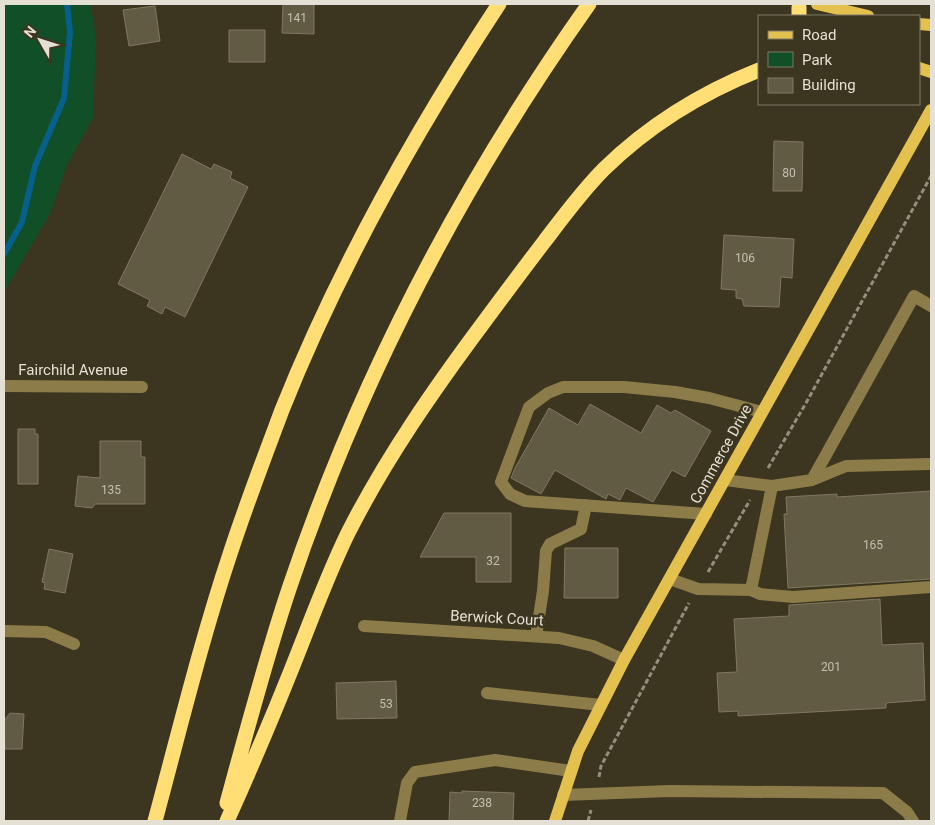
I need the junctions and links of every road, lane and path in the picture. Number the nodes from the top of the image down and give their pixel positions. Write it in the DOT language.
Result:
graph roads {
  1 [pos="499,4"];
  2 [pos="589,4"];
  3 [pos="817,4"];
  4 [pos="864,15"];
  5 [pos="756,71"];
  6 [pos="931,110"];
  7 [pos="931,306"];
  8 [pos="4,386"];
  9 [pos="142,387"];
  10 [pos="762,412"];
  11 [pos="931,464"];
  12 [pos="725,480"];
  13 [pos="812,480"];
  14 [pos="772,486"];
  15 [pos="586,505"];
  16 [pos="706,514"];
  17 [pos="670,579"];
  18 [pos="931,587"];
  19 [pos="751,590"];
  20 [pos="364,626"];
  21 [pos="4,631"];
  22 [pos="536,636"];
  23 [pos="74,644"];
  24 [pos="624,660"];
  25 [pos="487,693"];
  26 [pos="602,705"];
  27 [pos="571,771"];
  28 [pos="563,795"];
  29 [pos="155,821"];
  30 [pos="222,821"];
  31 [pos="227,821"];
  32 [pos="400,821"];
  33 [pos="555,821"];
  34 [pos="913,821"];
  1 -- 29 [label="highway"];
  2 -- 30 [label="highway"];
  3 -- 4 [label="main road"];
  5 -- 31 [label="highway"];
  6 -- 10 [label="main road, Commerce Drive"];
  7 -- 13 [label="street"];
  8 -- 9 [label="street, Fairchild Avenue"];
  10 -- 12 [label="main road, Commerce Drive"];
  10 -- 15 [label="street"];
  11 -- 13 [label="street"];
  12 -- 14 [label="street"];
  12 -- 16 [label="main road, Commerce Drive"];
  13 -- 14 [label="street"];
  14 -- 19 [label="street"];
  15 -- 16 [label="street"];
  15 -- 22 [label="street"];
  16 -- 17 [label="main road, Commerce Drive"];
  17 -- 19 [label="street"];
  17 -- 24 [label="main road, Commerce Drive"];
  18 -- 19 [label="street"];
  20 -- 22 [label="street, Berwick Court"];
  21 -- 23 [label="street"];
  22 -- 24 [label="street, Berwick Court"];
  24 -- 26 [label="main road, Commerce Drive"];
  25 -- 26 [label="street"];
  26 -- 27 [label="main road, Commerce Drive"];
  27 -- 28 [label="main road, Commerce Drive"];
  27 -- 32 [label="street"];
  28 -- 33 [label="main road, Commerce Drive"];
  28 -- 34 [label="street"];
}
